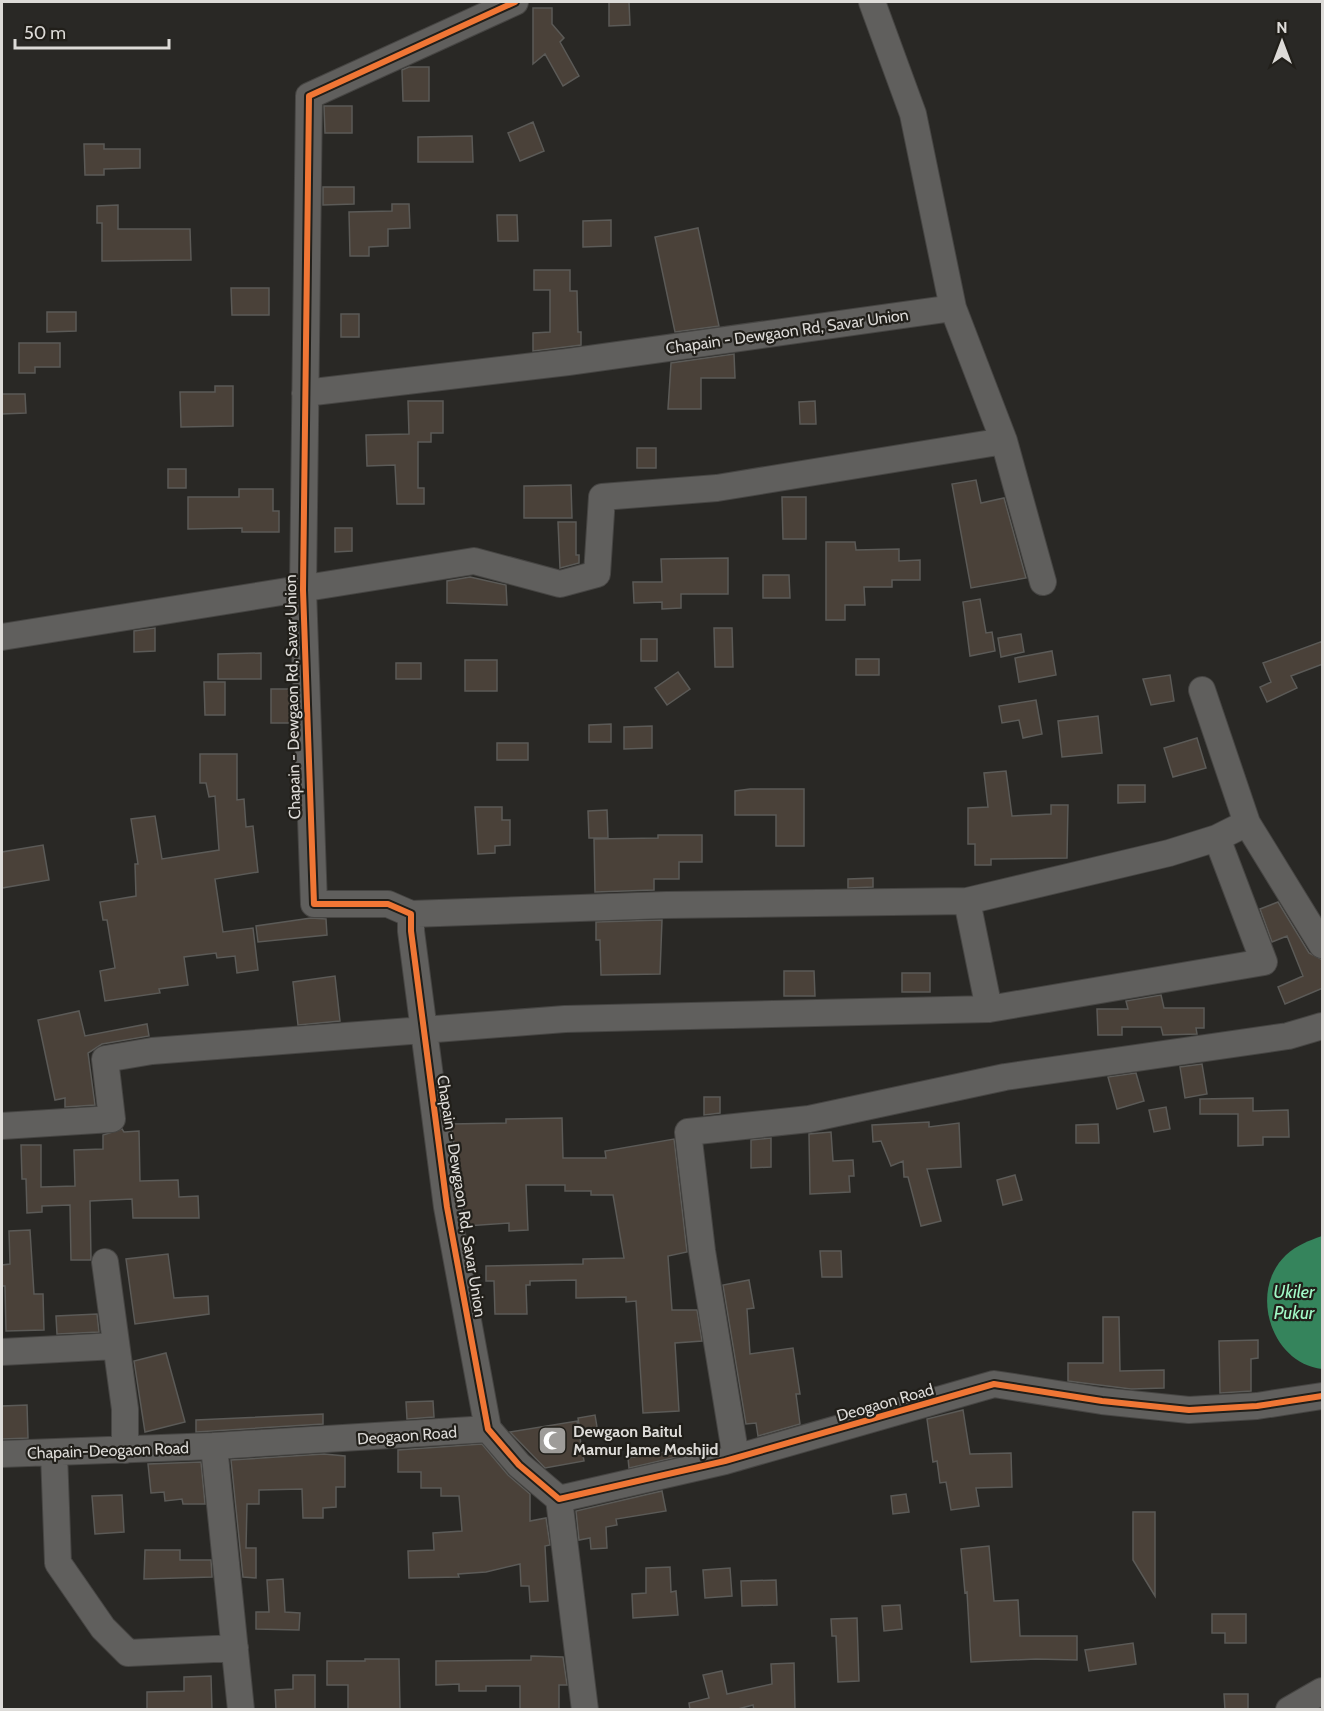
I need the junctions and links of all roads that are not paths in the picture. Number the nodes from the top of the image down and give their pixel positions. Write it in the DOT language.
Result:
graph roads {
  1 [pos="516,2"];
  2 [pos="872,2"];
  3 [pos="953,308"];
  4 [pos="305,393"];
  5 [pos="1004,441"];
  6 [pos="1043,582"];
  7 [pos="303,590"];
  8 [pos="2,637"];
  9 [pos="1202,690"];
  10 [pos="1247,823"];
  11 [pos="1217,838"];
  12 [pos="967,902"];
  13 [pos="411,914"];
  14 [pos="1323,945"];
  15 [pos="989,1009"];
  16 [pos="1323,1026"];
  17 [pos="423,1028"];
  18 [pos="2,1126"];
  19 [pos="105,1262"];
  20 [pos="116,1346"];
  21 [pos="2,1352"];
  22 [pos="1323,1395"];
  23 [pos="488,1429"];
  24 [pos="214,1446"];
  25 [pos="125,1450"];
  26 [pos="54,1452"];
  27 [pos="2,1454"];
  28 [pos="736,1458"];
  29 [pos="559,1498"];
  30 [pos="235,1648"];
  31 [pos="1323,1691"];
  32 [pos="241,1710"];
  33 [pos="585,1710"];
  34 [pos="1289,1710"];
  1 -- 4 [label="street, Chapain - Dewgaon Rd, Savar Union"];
  2 -- 3 [label="street"];
  3 -- 4 [label="street, Chapain - Dewgaon Rd, Savar Union"];
  3 -- 5 [label="street"];
  4 -- 7 [label="street, Chapain - Dewgaon Rd, Savar Union"];
  5 -- 6 [label="street"];
  5 -- 7 [label="street"];
  7 -- 8 [label="street"];
  7 -- 13 [label="street, Chapain - Dewgaon Rd, Savar Union"];
  9 -- 10 [label="street"];
  10 -- 11 [label="street"];
  10 -- 14 [label="street"];
  11 -- 12 [label="street"];
  11 -- 15 [label="street"];
  12 -- 13 [label="street"];
  12 -- 15 [label="street"];
  13 -- 17 [label="street, Chapain - Dewgaon Rd, Savar Union"];
  15 -- 17 [label="street"];
  16 -- 28 [label="street"];
  17 -- 18 [label="street"];
  17 -- 23 [label="street, Chapain - Dewgaon Rd, Savar Union"];
  19 -- 20 [label="street"];
  20 -- 21 [label="street"];
  20 -- 25 [label="street"];
  22 -- 28 [label="street, Deogaon Road"];
  23 -- 24 [label="street, Deogaon Road"];
  23 -- 29 [label="street"];
  24 -- 25 [label="street, Chapain-Deogaon Road"];
  24 -- 30 [label="street"];
  25 -- 26 [label="street, Chapain-Deogaon Road"];
  26 -- 27 [label="street, Chapain-Deogaon Road"];
  26 -- 30 [label="street"];
  28 -- 29 [label="street, Deogaon Road"];
  29 -- 33 [label="street"];
  30 -- 32 [label="street"];
  31 -- 34 [label="street"];
}
